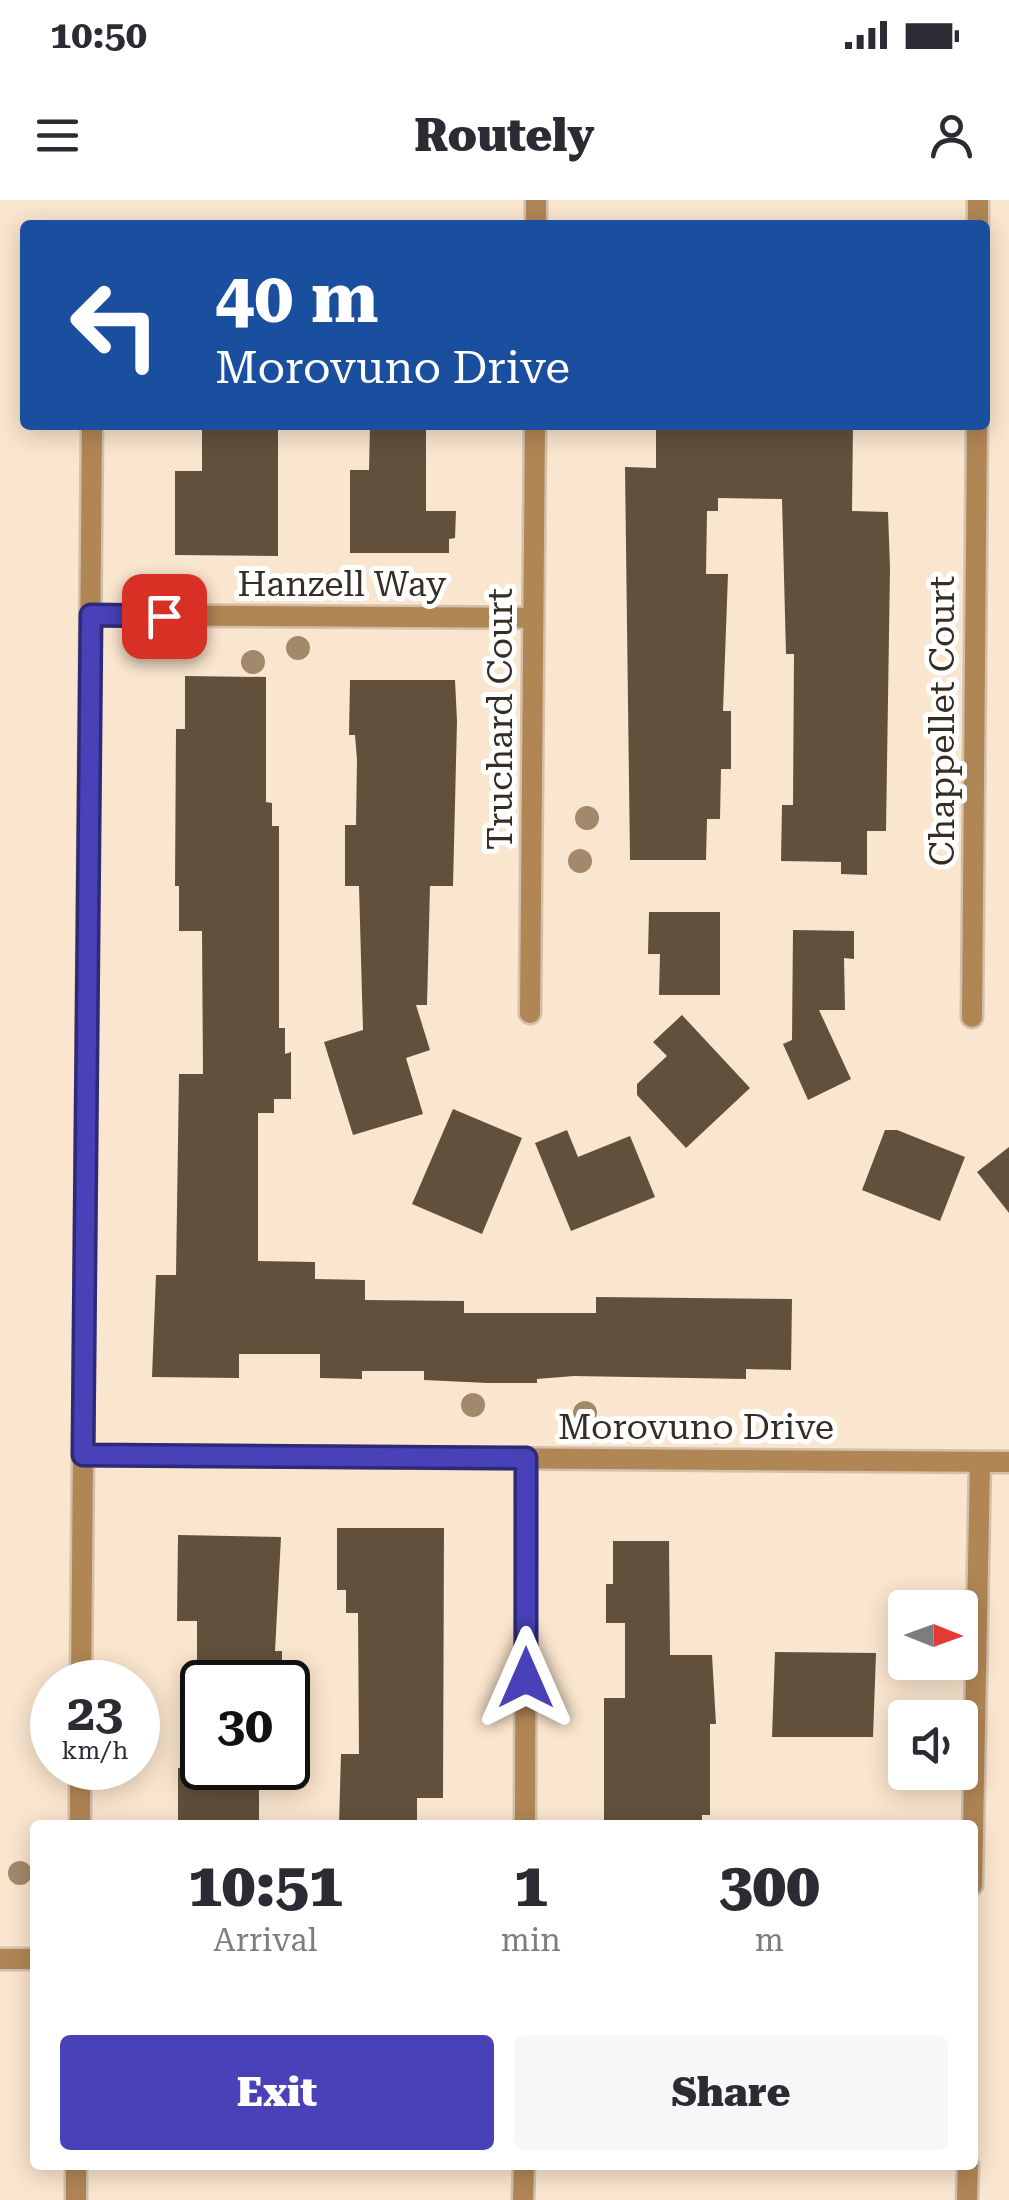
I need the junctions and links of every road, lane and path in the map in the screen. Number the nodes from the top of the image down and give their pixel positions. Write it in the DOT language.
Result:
graph roads {
  1 [pos="92,430"];
  2 [pos="534,430"];
  3 [pos="977,430"];
  4 [pos="91,615"];
  5 [pos="533,618"];
  6 [pos="530,1013"];
  7 [pos="972,1017"];
  8 [pos="83,1455"];
  9 [pos="526,1458"];
  10 [pos="980,1462"];
  11 [pos="1009,1462"];
  12 [pos="81,1660"];
  13 [pos="80,1790"];
  14 [pos="80,1820"];
  15 [pos="525,1820"];
  16 [pos="973,1820"];
  17 [pos="0,1959"];
  18 [pos="30,1959"];
  19 [pos="76,2170"];
  20 [pos="524,2170"];
  21 [pos="968,2170"];
  22 [pos="76,2200"];
  23 [pos="524,2200"];
  24 [pos="967,2200"];
  1 -- 4 [label="street"];
  2 -- 5 [label="street, Truchard Court"];
  3 -- 7 [label="street, Chappellet Court"];
  4 -- 5 [label="street, Hanzell Way"];
  4 -- 8 [label="street"];
  5 -- 6 [label="street, Truchard Court"];
  8 -- 9 [label="street, Morovuno Drive"];
  8 -- 12 [label="street"];
  9 -- 10 [label="street, Morovuno Drive"];
  9 -- 15 [label="street"];
  10 -- 11 [label="street, Morovuno Drive"];
  10 -- 16 [label="street"];
  13 -- 14 [label="street"];
  17 -- 18 [label="street"];
  19 -- 22 [label="street"];
  20 -- 23 [label="street"];
  21 -- 24 [label="street"];
}
